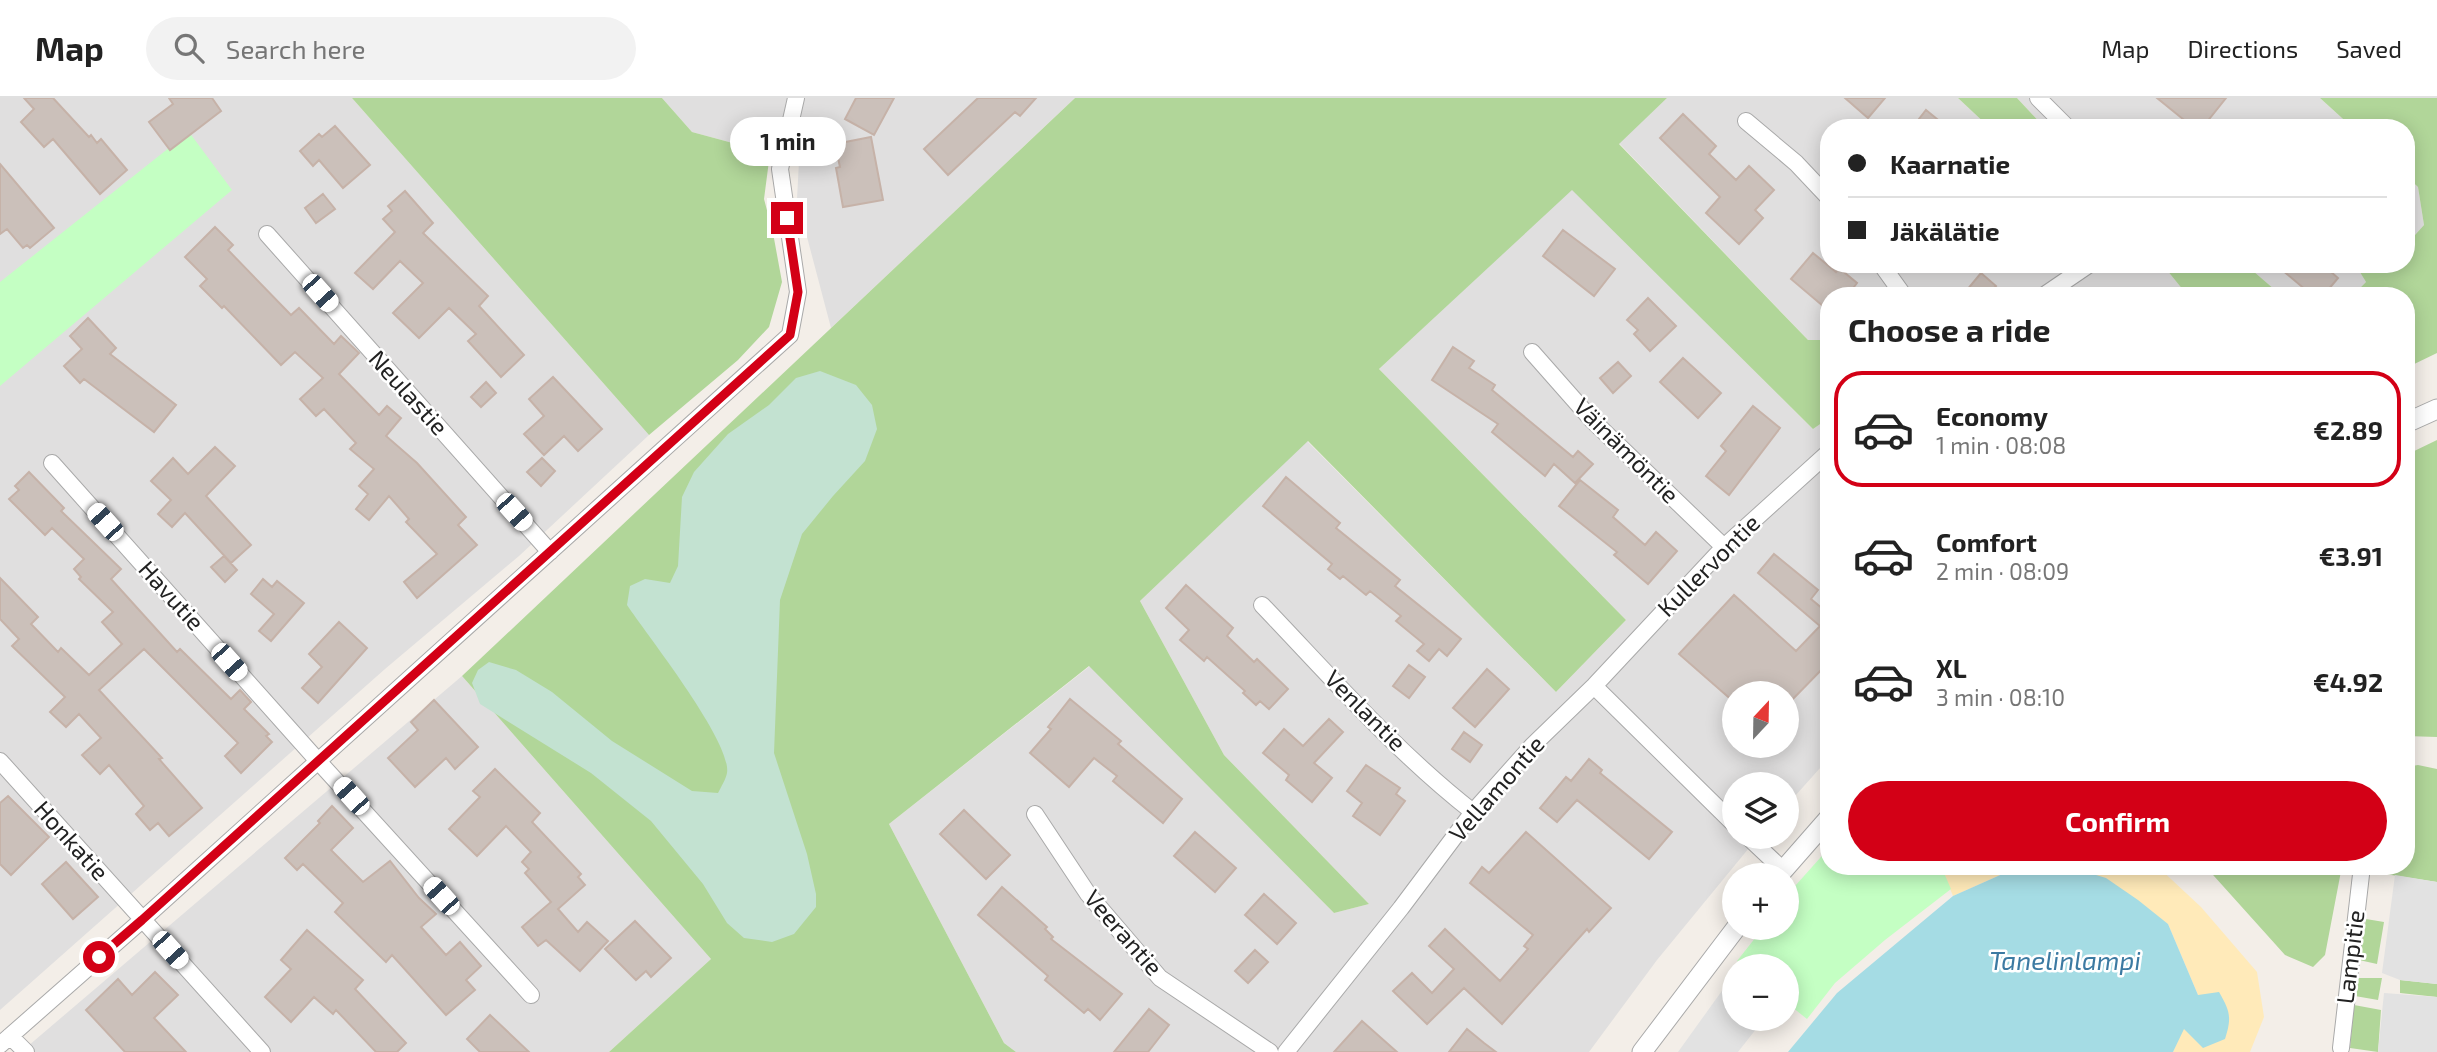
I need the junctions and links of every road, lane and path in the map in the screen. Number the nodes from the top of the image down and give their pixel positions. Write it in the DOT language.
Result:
graph roads {
  1 [pos="796,98"];
  2 [pos="2038,98"];
  3 [pos="2059,119"];
  4 [pos="1746,121"];
  5 [pos="1820,188"];
  6 [pos="267,234"];
  7 [pos="2077,273"];
  8 [pos="2056,287"];
  9 [pos="1532,352"];
  10 [pos="2437,409"];
  11 [pos="2415,419"];
  12 [pos="1820,460"];
  13 [pos="52,463"];
  14 [pos="1724,547"];
  15 [pos="550,552"];
  16 [pos="1262,605"];
  17 [pos="1594,686"];
  18 [pos="0,761"];
  19 [pos="318,761"];
  20 [pos="1473,812"];
  21 [pos="1722,812"];
  22 [pos="1035,814"];
  23 [pos="1820,828"];
  24 [pos="1759,849"];
  25 [pos="1772,863"];
  26 [pos="1790,863"];
  27 [pos="2361,875"];
  28 [pos="142,920"];
  29 [pos="1727,940"];
  30 [pos="531,995"];
  31 [pos="5,1040"];
  32 [pos="2341,1048"];
  33 [pos="26,1052"];
  34 [pos="262,1052"];
  35 [pos="1270,1052"];
  36 [pos="1286,1052"];
  37 [pos="1642,1052"];
  1 -- 15 [label="street"];
  2 -- 3 [label="street"];
  4 -- 5 [label="street"];
  6 -- 15 [label="street, Neulastie"];
  7 -- 8 [label="street"];
  9 -- 14 [label="street, Väinämöntie"];
  10 -- 11 [label="street"];
  12 -- 14 [label="street, Kullervontie"];
  13 -- 19 [label="street, Havutie"];
  14 -- 17 [label="street, Kullervontie"];
  15 -- 19 [label="street"];
  16 -- 20 [label="street, Venlantie"];
  17 -- 20 [label="street, Vellamontie"];
  17 -- 21 [label="street"];
  18 -- 28 [label="street, Honkatie"];
  19 -- 28 [label="street"];
  19 -- 30 [label="street, Havutie"];
  20 -- 36 [label="street, Vellamontie"];
  22 -- 35 [label="street, Veerantie"];
  23 -- 26 [label="street"];
  24 -- 25 [label="street"];
  27 -- 32 [label="street, Lampitie"];
  28 -- 31 [label="street"];
  28 -- 34 [label="street, Honkatie"];
  29 -- 37 [label="street"];
  31 -- 33 [label="street"];
}
